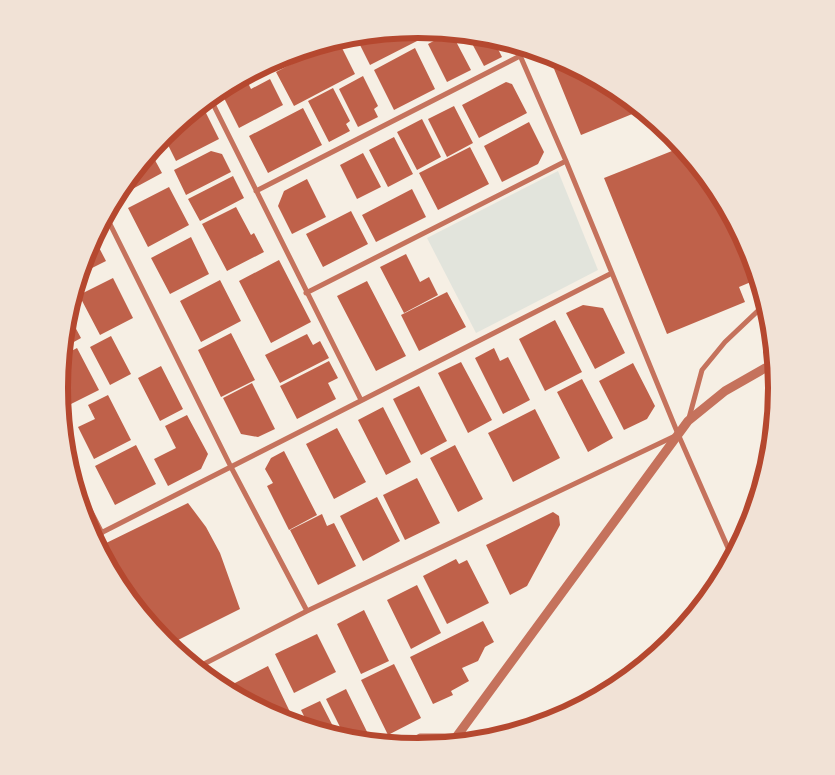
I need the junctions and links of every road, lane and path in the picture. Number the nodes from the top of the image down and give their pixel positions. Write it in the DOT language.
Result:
graph roads {
  1 [pos="519,52"];
  2 [pos="520,56"];
  3 [pos="213,104"];
  4 [pos="566,161"];
  5 [pos="256,191"];
  6 [pos="109,222"];
  7 [pos="612,273"];
  8 [pos="306,293"];
  9 [pos="759,310"];
  10 [pos="767,366"];
  11 [pos="361,400"];
  12 [pos="688,421"];
  13 [pos="678,434"];
  14 [pos="232,467"];
  15 [pos="89,507"];
  16 [pos="102,533"];
  17 [pos="728,548"];
  18 [pos="307,611"];
  19 [pos="203,664"];
  20 [pos="459,735"];
  21 [pos="435,737"];
  22 [pos="416,738"];
  1 -- 2 [label="street"];
  2 -- 4 [label="street"];
  2 -- 5 [label="street"];
  3 -- 5 [label="street"];
  4 -- 7 [label="street"];
  4 -- 8 [label="street"];
  5 -- 8 [label="street"];
  6 -- 14 [label="street"];
  7 -- 11 [label="street"];
  7 -- 13 [label="street"];
  8 -- 11 [label="street"];
  9 -- 12 [label="street"];
  10 -- 12 [label="street"];
  11 -- 14 [label="street"];
  12 -- 13 [label="street"];
  13 -- 17 [label="street"];
  13 -- 18 [label="street"];
  13 -- 20 [label="street"];
  14 -- 16 [label="street"];
  14 -- 18 [label="street"];
  15 -- 16 [label="street"];
  18 -- 19 [label="street"];
  21 -- 22 [label="street"];
}
